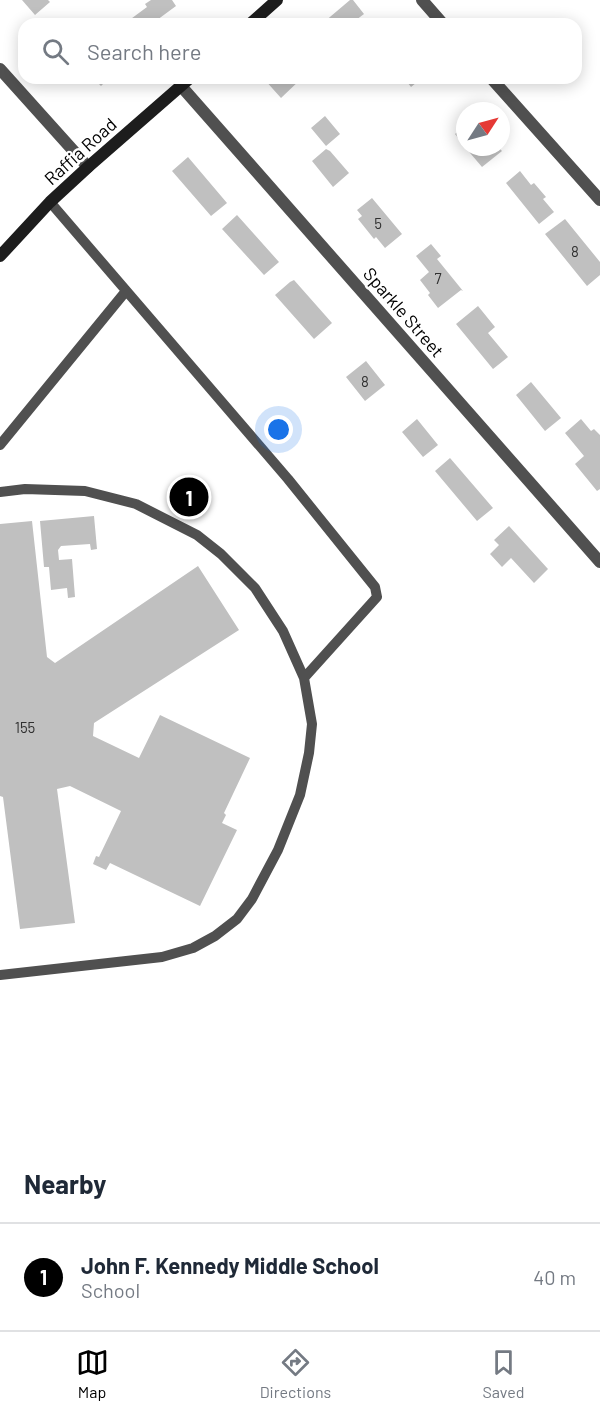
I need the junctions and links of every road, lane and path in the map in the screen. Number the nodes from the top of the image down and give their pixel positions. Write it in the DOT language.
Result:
graph roads {
  1 [pos="277,0"];
  2 [pos="422,0"];
  3 [pos="257,18"];
  4 [pos="438,18"];
  5 [pos="0,69"];
  6 [pos="183,84"];
  7 [pos="187,84"];
  8 [pos="496,84"];
  9 [pos="88,167"];
  10 [pos="600,200"];
  11 [pos="50,202"];
  12 [pos="0,256"];
  13 [pos="126,291"];
  14 [pos="0,445"];
  15 [pos="0,492"];
  16 [pos="600,562"];
  17 [pos="304,678"];
  18 [pos="0,975"];
  1 -- 3 [label="main road"];
  2 -- 4 [label="street"];
  5 -- 9 [label="street"];
  6 -- 9 [label="main road, Raffia Road"];
  7 -- 16 [label="street, Sparkle Street"];
  8 -- 10 [label="street"];
  9 -- 11 [label="main road, Raffia Road"];
  11 -- 12 [label="main road, Raffia Road"];
  11 -- 13 [label="lane"];
  13 -- 14 [label="lane"];
  13 -- 17 [label="lane"];
  15 -- 17 [label="lane"];
  17 -- 18 [label="lane"];
}
